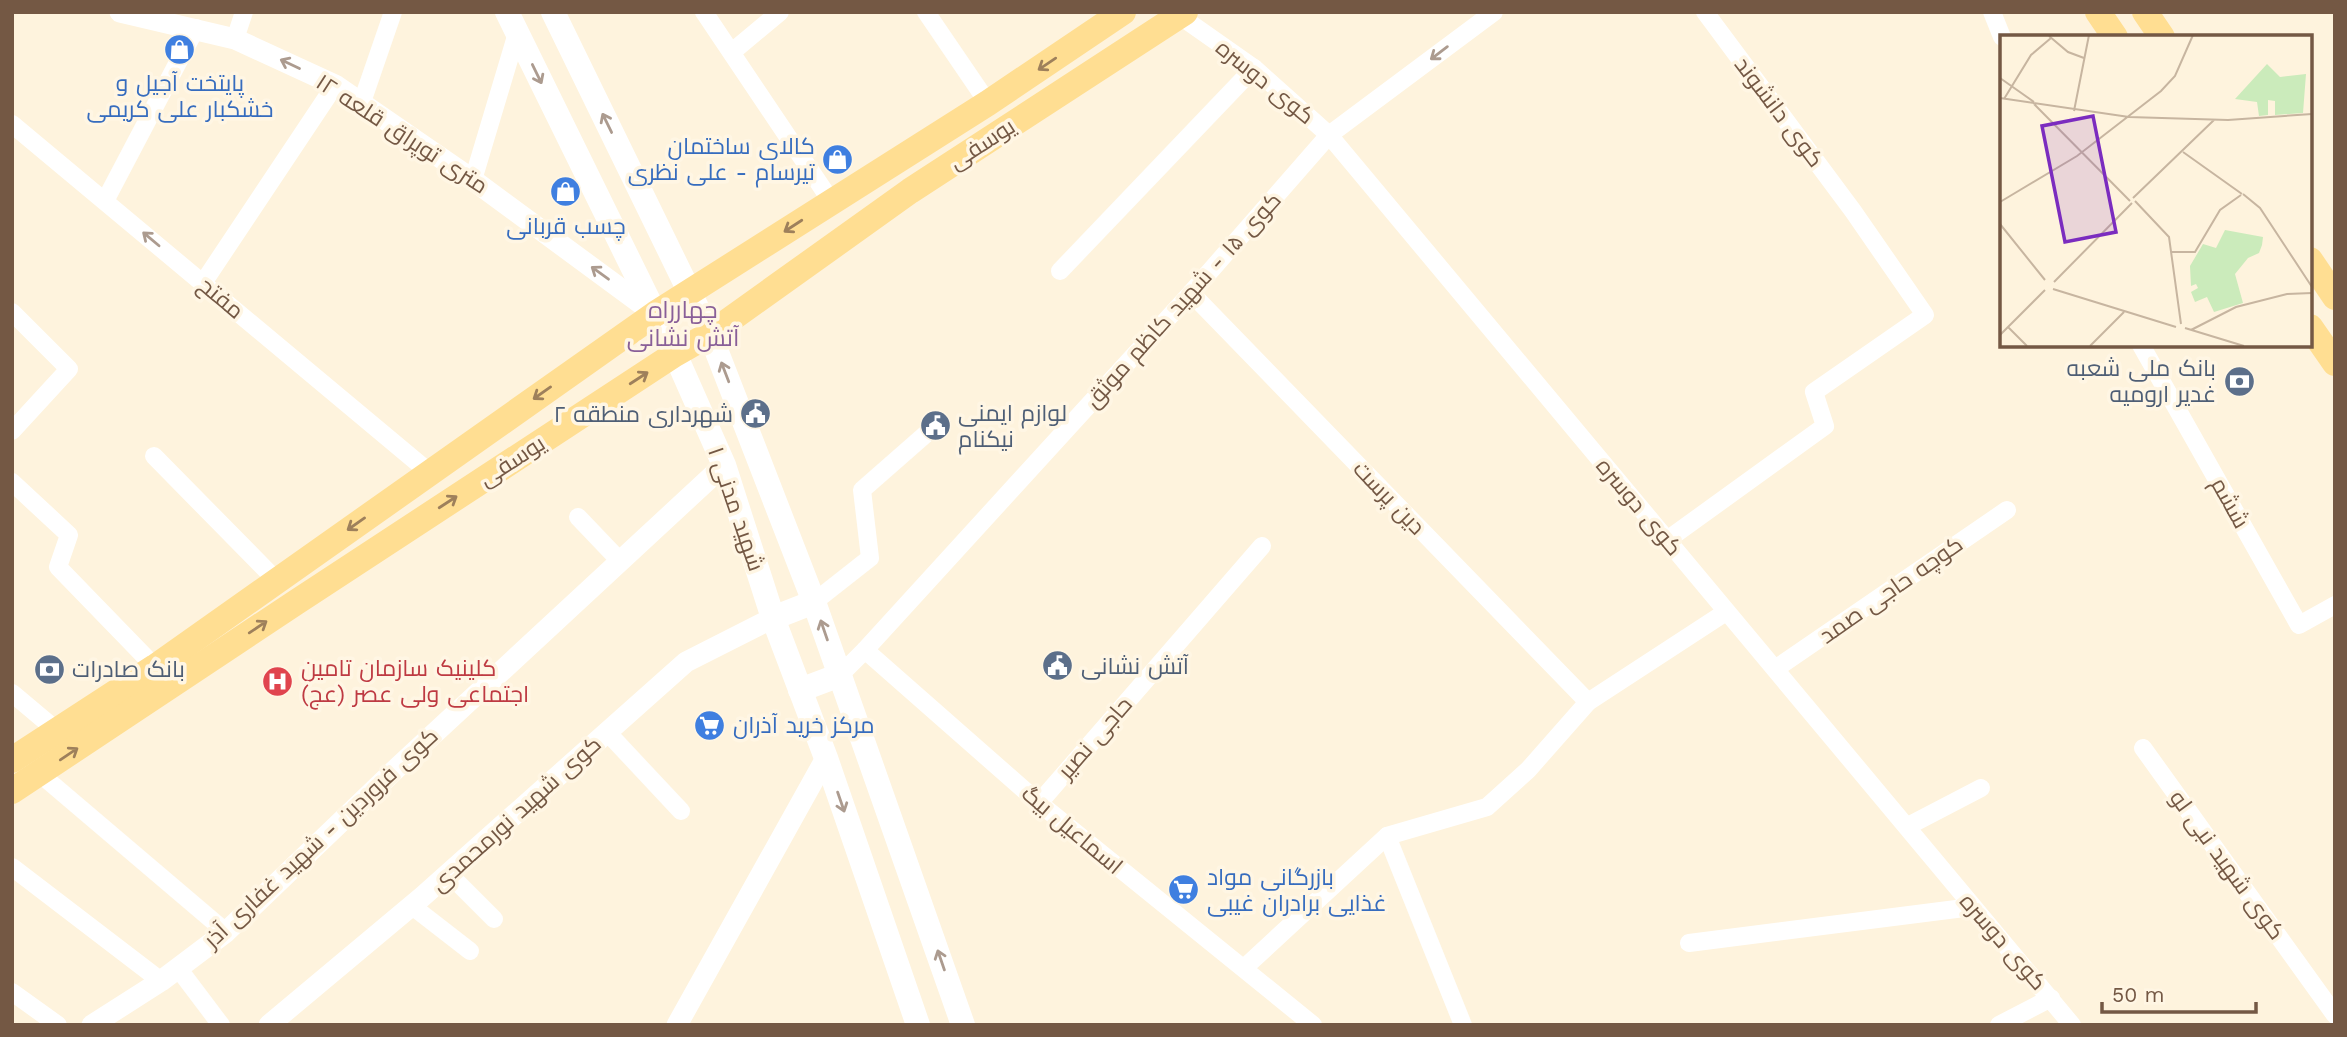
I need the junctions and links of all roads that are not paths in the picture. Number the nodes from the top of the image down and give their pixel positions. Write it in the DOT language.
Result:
graph roads {
  1 [pos="120,12"];
  2 [pos="244,12"];
  3 [pos="393,12"];
  4 [pos="553,12"];
  5 [pos="704,12"];
  6 [pos="780,12"];
  7 [pos="926,12"];
  8 [pos="1100,12"];
  9 [pos="1123,12"];
  10 [pos="1494,12"];
  11 [pos="1705,12"];
  12 [pos="1992,12"];
  13 [pos="2098,12"];
  14 [pos="2145,12"];
  15 [pos="1182,14"];
  16 [pos="512,23"];
  17 [pos="195,28"];
  18 [pos="2001,35"];
  19 [pos="2114,35"];
  20 [pos="2161,35"];
  21 [pos="235,39"];
  22 [pos="1082,41"];
  23 [pos="732,52"];
  24 [pos="1254,68"];
  25 [pos="335,85"];
  26 [pos="362,102"];
  27 [pos="988,103"];
  28 [pos="12,124"];
  29 [pos="1329,135"];
  30 [pos="892,163"];
  31 [pos="473,180"];
  32 [pos="910,191"];
  33 [pos="105,201"];
  34 [pos="831,201"];
  35 [pos="2312,263"];
  36 [pos="1060,271"];
  37 [pos="203,283"];
  38 [pos="689,292"];
  39 [pos="1191,293"];
  40 [pos="2335,297"];
  41 [pos="12,312"];
  42 [pos="654,314"];
  43 [pos="2312,330"];
  44 [pos="710,334"];
  45 [pos="2142,346"];
  46 [pos="675,354"];
  47 [pos="2335,363"];
  48 [pos="935,426"];
  49 [pos="12,431"];
  50 [pos="153,456"];
  51 [pos="724,465"];
  52 [pos="430,473"];
  53 [pos="12,482"];
  54 [pos="2007,510"];
  55 [pos="578,517"];
  56 [pos="1667,540"];
  57 [pos="1262,546"];
  58 [pos="620,561"];
  59 [pos="276,580"];
  60 [pos="814,602"];
  61 [pos="295,603"];
  62 [pos="2335,605"];
  63 [pos="1726,612"];
  64 [pos="773,618"];
  65 [pos="865,650"];
  66 [pos="155,667"];
  67 [pos="1775,670"];
  68 [pos="840,675"];
  69 [pos="800,690"];
  70 [pos="12,693"];
  71 [pos="1588,702"];
  72 [pos="56,730"];
  73 [pos="607,732"];
  74 [pos="2143,748"];
  75 [pos="826,758"];
  76 [pos="12,760"];
  77 [pos="39,773"];
  78 [pos="1981,788"];
  79 [pos="12,791"];
  80 [pos="1039,803"];
  81 [pos="681,811"];
  82 [pos="1908,827"];
  83 [pos="1387,836"];
  84 [pos="12,867"];
  85 [pos="449,874"];
  86 [pos="412,906"];
  87 [pos="1972,907"];
  88 [pos="494,919"];
  89 [pos="226,932"];
  90 [pos="1689,943"];
  91 [pos="470,951"];
  92 [pos="1244,968"];
  93 [pos="169,975"];
  94 [pos="12,992"];
  95 [pos="2051,998"];
  96 [pos="2335,1015"];
  97 [pos="58,1025"];
  98 [pos="92,1025"];
  99 [pos="221,1025"];
  100 [pos="269,1025"];
  101 [pos="677,1025"];
  102 [pos="918,1025"];
  103 [pos="963,1025"];
  104 [pos="1313,1025"];
  105 [pos="1464,1025"];
  106 [pos="1999,1025"];
  107 [pos="2072,1025"];
  1 -- 17 [label="street, ۱۲ متری توپراق قلعه"];
  2 -- 21 [label="street"];
  3 -- 26 [label="street"];
  38 -- 4 [label="main road, شهید مدنی ۱, one-way"];
  5 -- 23 [label="street"];
  6 -- 23 [label="street"];
  7 -- 27 [label="street"];
  8 -- 22 [label="street"];
  9 -- 22 [label="main road, یوسفی"];
  10 -- 29 [label="street, کوی ۱۵ - شهید کاظم موثق, one-way"];
  11 -- 56 [label="street, کوی دانشوند"];
  12 -- 18 [label="street"];
  13 -- 19 [label="main road"];
  14 -- 20 [label="main road"];
  15 -- 24 [label="street, کوی دوسره"];
  15 -- 32 [label="main road, یوسفی"];
  16 -- 31 [label="street"];
  16 -- 42 [label="main road, شهید مدنی ۱, one-way"];
  17 -- 21 [label="street, ۱۲ متری توپراق قلعه"];
  17 -- 33 [label="street"];
  25 -- 21 [label="street, ۱۲ متری توپراق قلعه, one-way"];
  22 -- 27 [label="main road, یوسفی, one-way"];
  23 -- 34 [label="street"];
  24 -- 29 [label="street, کوی دوسره"];
  24 -- 36 [label="street"];
  25 -- 26 [label="street, ۱۲ متری توپراق قلعه"];
  25 -- 37 [label="street"];
  26 -- 31 [label="street, ۱۲ متری توپراق قلعه"];
  27 -- 30 [label="main road, یوسفی"];
  28 -- 33 [label="street, مفتح"];
  29 -- 39 [label="street, کوی ۱۵ - شهید کاظم موثق"];
  29 -- 56 [label="street, کوی دوسره"];
  30 -- 32 [label="main road"];
  30 -- 34 [label="main road, یوسفی"];
  42 -- 31 [label="street, ۱۲ متری توپراق قلعه, one-way"];
  32 -- 44 [label="main road, یوسفی"];
  37 -- 33 [label="street, مفتح, one-way"];
  34 -- 38 [label="main road, یوسفی, one-way"];
  35 -- 40 [label="main road"];
  37 -- 52 [label="street, مفتح"];
  38 -- 42 [label="main road, یوسفی"];
  38 -- 44 [label="main road, شهید مدنی ۱"];
  39 -- 65 [label="street, کوی ۱۵ - شهید کاظم موثق"];
  39 -- 71 [label="street, دین پرست"];
  41 -- 49 [label="street"];
  42 -- 46 [label="main road, شهید مدنی ۱"];
  42 -- 52 [label="main road, یوسفی, one-way"];
  43 -- 47 [label="main road"];
  44 -- 46 [label="main road, یوسفی"];
  60 -- 44 [label="main road, شهید مدنی ۱, one-way"];
  45 -- 62 [label="street, ششم"];
  46 -- 51 [label="main road, شهید مدنی ۱"];
  61 -- 46 [label="main road, یوسفی, one-way"];
  48 -- 60 [label="street"];
  50 -- 59 [label="street"];
  51 -- 58 [label="street, کوی فروردین - شهید غفاری آذر"];
  51 -- 64 [label="main road, شهید مدنی ۱"];
  52 -- 59 [label="main road, یوسفی, one-way"];
  53 -- 66 [label="street"];
  54 -- 67 [label="street, کوچه حاجی صمد"];
  55 -- 58 [label="street"];
  56 -- 63 [label="street, کوی دوسره"];
  57 -- 80 [label="street, حاجی نصیر"];
  58 -- 89 [label="street, کوی فروردین - شهید غفاری آذر"];
  59 -- 61 [label="main road"];
  59 -- 66 [label="main road, یوسفی"];
  60 -- 64 [label="main road"];
  68 -- 60 [label="main road, شهید مدنی ۱, one-way"];
  77 -- 61 [label="main road, یوسفی, one-way"];
  63 -- 67 [label="street, کوی دوسره"];
  63 -- 71 [label="street"];
  64 -- 69 [label="main road, شهید مدنی ۱"];
  64 -- 73 [label="street, کوی شهید نورمحمدی"];
  65 -- 68 [label="street"];
  65 -- 80 [label="street, اسماعیل بیگ"];
  66 -- 72 [label="main road, یوسفی"];
  67 -- 82 [label="street, کوی دوسره"];
  68 -- 69 [label="main road"];
  103 -- 68 [label="main road, شهید مدنی ۱, one-way"];
  69 -- 75 [label="main road, شهید مدنی ۱"];
  70 -- 72 [label="street"];
  71 -- 83 [label="street"];
  72 -- 76 [label="main road, یوسفی"];
  73 -- 81 [label="street"];
  73 -- 85 [label="street, کوی شهید نورمحمدی"];
  74 -- 96 [label="street, کوی شهید نبی لو"];
  75 -- 101 [label="street"];
  75 -- 102 [label="main road, شهید مدنی ۱, one-way"];
  77 -- 79 [label="main road, یوسفی"];
  77 -- 89 [label="street"];
  78 -- 82 [label="street"];
  80 -- 92 [label="street, اسماعیل بیگ"];
  82 -- 87 [label="street, کوی دوسره"];
  83 -- 92 [label="street"];
  83 -- 105 [label="street"];
  84 -- 93 [label="street"];
  85 -- 86 [label="street, کوی شهید نورمحمدی"];
  85 -- 88 [label="street"];
  86 -- 91 [label="street"];
  86 -- 100 [label="street, کوی شهید نورمحمدی"];
  87 -- 90 [label="street"];
  87 -- 95 [label="street, کوی دوسره"];
  89 -- 93 [label="street, کوی فروردین - شهید غفاری آذر"];
  92 -- 104 [label="street, اسماعیل بیگ"];
  93 -- 98 [label="street, کوی فروردین - شهید غفاری آذر"];
  93 -- 99 [label="street"];
  94 -- 97 [label="street"];
  95 -- 106 [label="street"];
  95 -- 107 [label="street, کوی دوسره"];
}
